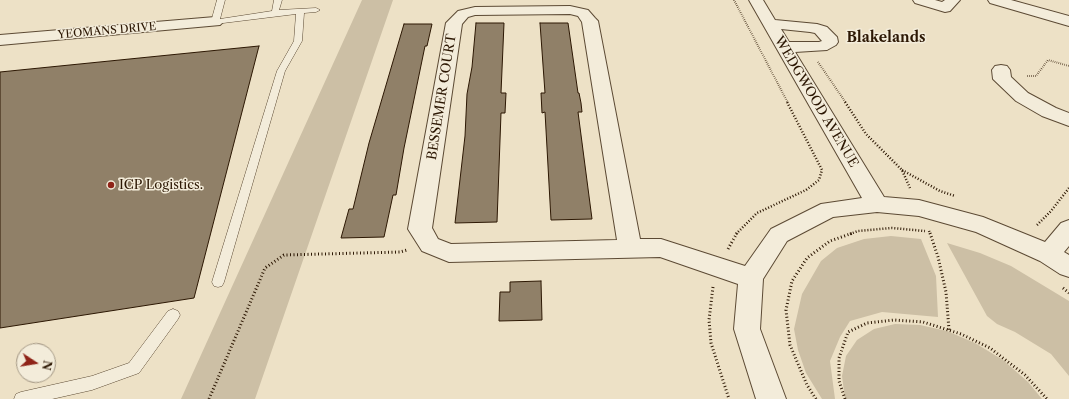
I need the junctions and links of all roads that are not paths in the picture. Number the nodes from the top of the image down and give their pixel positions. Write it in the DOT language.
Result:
graph roads {
  1 [pos="221,0"];
  2 [pos="278,0"];
  3 [pos="756,0"];
  4 [pos="920,0"];
  5 [pos="953,0"];
  6 [pos="995,0"];
  7 [pos="536,5"];
  8 [pos="316,10"];
  9 [pos="300,11"];
  10 [pos="275,13"];
  11 [pos="1069,21"];
  12 [pos="215,22"];
  13 [pos="770,24"];
  14 [pos="0,40"];
  15 [pos="784,47"];
  16 [pos="1001,70"];
  17 [pos="1069,120"];
  18 [pos="877,204"];
  19 [pos="1069,229"];
  20 [pos="630,249"];
  21 [pos="1049,254"];
  22 [pos="1064,276"];
  23 [pos="751,278"];
  24 [pos="218,282"];
  25 [pos="173,315"];
  26 [pos="21,399"];
  27 [pos="771,399"];
  1 -- 12 [label="lane"];
  2 -- 10 [label="lane"];
  3 -- 13 [label="street, WEDGWOOD AVENUE"];
  4 -- 5 [label="street"];
  6 -- 11 [label="street"];
  7 -- 20 [label="street, BESSEMER COURT"];
  7 -- 20 [label="street, BESSEMER COURT"];
  8 -- 9 [label="lane"];
  9 -- 10 [label="lane"];
  9 -- 24 [label="lane"];
  10 -- 12 [label="lane"];
  12 -- 14 [label="street, YEOMANS DRIVE"];
  13 -- 15 [label="street, WEDGWOOD AVENUE"];
  13 -- 15 [label="street"];
  15 -- 18 [label="street, WEDGWOOD AVENUE"];
  16 -- 17 [label="street"];
  18 -- 21 [label="street"];
  18 -- 23 [label="street"];
  19 -- 21 [label="street"];
  20 -- 23 [label="street"];
  21 -- 22 [label="street"];
  23 -- 27 [label="street"];
  25 -- 26 [label="lane"];
}
